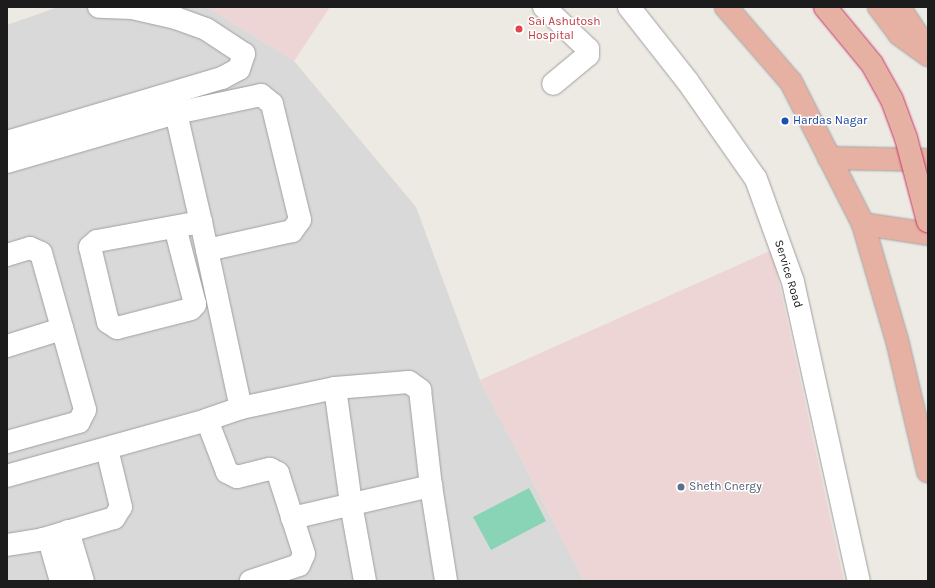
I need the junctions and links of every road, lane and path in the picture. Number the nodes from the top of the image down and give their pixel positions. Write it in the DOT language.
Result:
graph roads {
  1 [pos="544,7"];
  2 [pos="629,7"];
  3 [pos="726,7"];
  4 [pos="825,7"];
  5 [pos="879,7"];
  6 [pos="899,7"];
  7 [pos="100,10"];
  8 [pos="928,51"];
  9 [pos="928,55"];
  10 [pos="553,84"];
  11 [pos="176,114"];
  12 [pos="7,142"];
  13 [pos="829,158"];
  14 [pos="928,160"];
  15 [pos="7,162"];
  16 [pos="928,221"];
  17 [pos="201,222"];
  18 [pos="863,224"];
  19 [pos="175,227"];
  20 [pos="928,234"];
  21 [pos="207,250"];
  22 [pos="7,255"];
  23 [pos="62,329"];
  24 [pos="7,346"];
  25 [pos="335,388"];
  26 [pos="240,408"];
  27 [pos="207,420"];
  28 [pos="7,442"];
  29 [pos="107,449"];
  30 [pos="928,471"];
  31 [pos="7,476"];
  32 [pos="431,486"];
  33 [pos="350,504"];
  34 [pos="292,518"];
  35 [pos="68,531"];
  36 [pos="43,538"];
  37 [pos="7,545"];
  38 [pos="60,581"];
  39 [pos="83,581"];
  40 [pos="251,581"];
  41 [pos="365,581"];
  42 [pos="446,581"];
  43 [pos="859,581"];
  1 -- 10 [label="street"];
  2 -- 43 [label="street, Service Road"];
  3 -- 13 [label="highway"];
  4 -- 16 [label="highway, bridge"];
  5 -- 9 [label="highway"];
  6 -- 8 [label="highway"];
  7 -- 12 [label="street"];
  11 -- 15 [label="street"];
  11 -- 17 [label="street"];
  11 -- 21 [label="street"];
  13 -- 14 [label="highway"];
  13 -- 18 [label="highway"];
  17 -- 19 [label="street"];
  17 -- 21 [label="street"];
  18 -- 20 [label="highway"];
  18 -- 30 [label="highway"];
  19 -- 19 [label="street"];
  21 -- 26 [label="street"];
  22 -- 23 [label="street"];
  23 -- 24 [label="street"];
  23 -- 28 [label="street"];
  25 -- 26 [label="street"];
  25 -- 32 [label="street"];
  25 -- 33 [label="street"];
  26 -- 27 [label="street"];
  27 -- 29 [label="street"];
  27 -- 34 [label="street"];
  29 -- 31 [label="street"];
  29 -- 35 [label="street"];
  32 -- 33 [label="street"];
  32 -- 42 [label="street"];
  33 -- 34 [label="street"];
  33 -- 41 [label="street"];
  34 -- 40 [label="street"];
  35 -- 36 [label="street"];
  35 -- 39 [label="street"];
  36 -- 37 [label="street"];
  36 -- 38 [label="street"];
}
